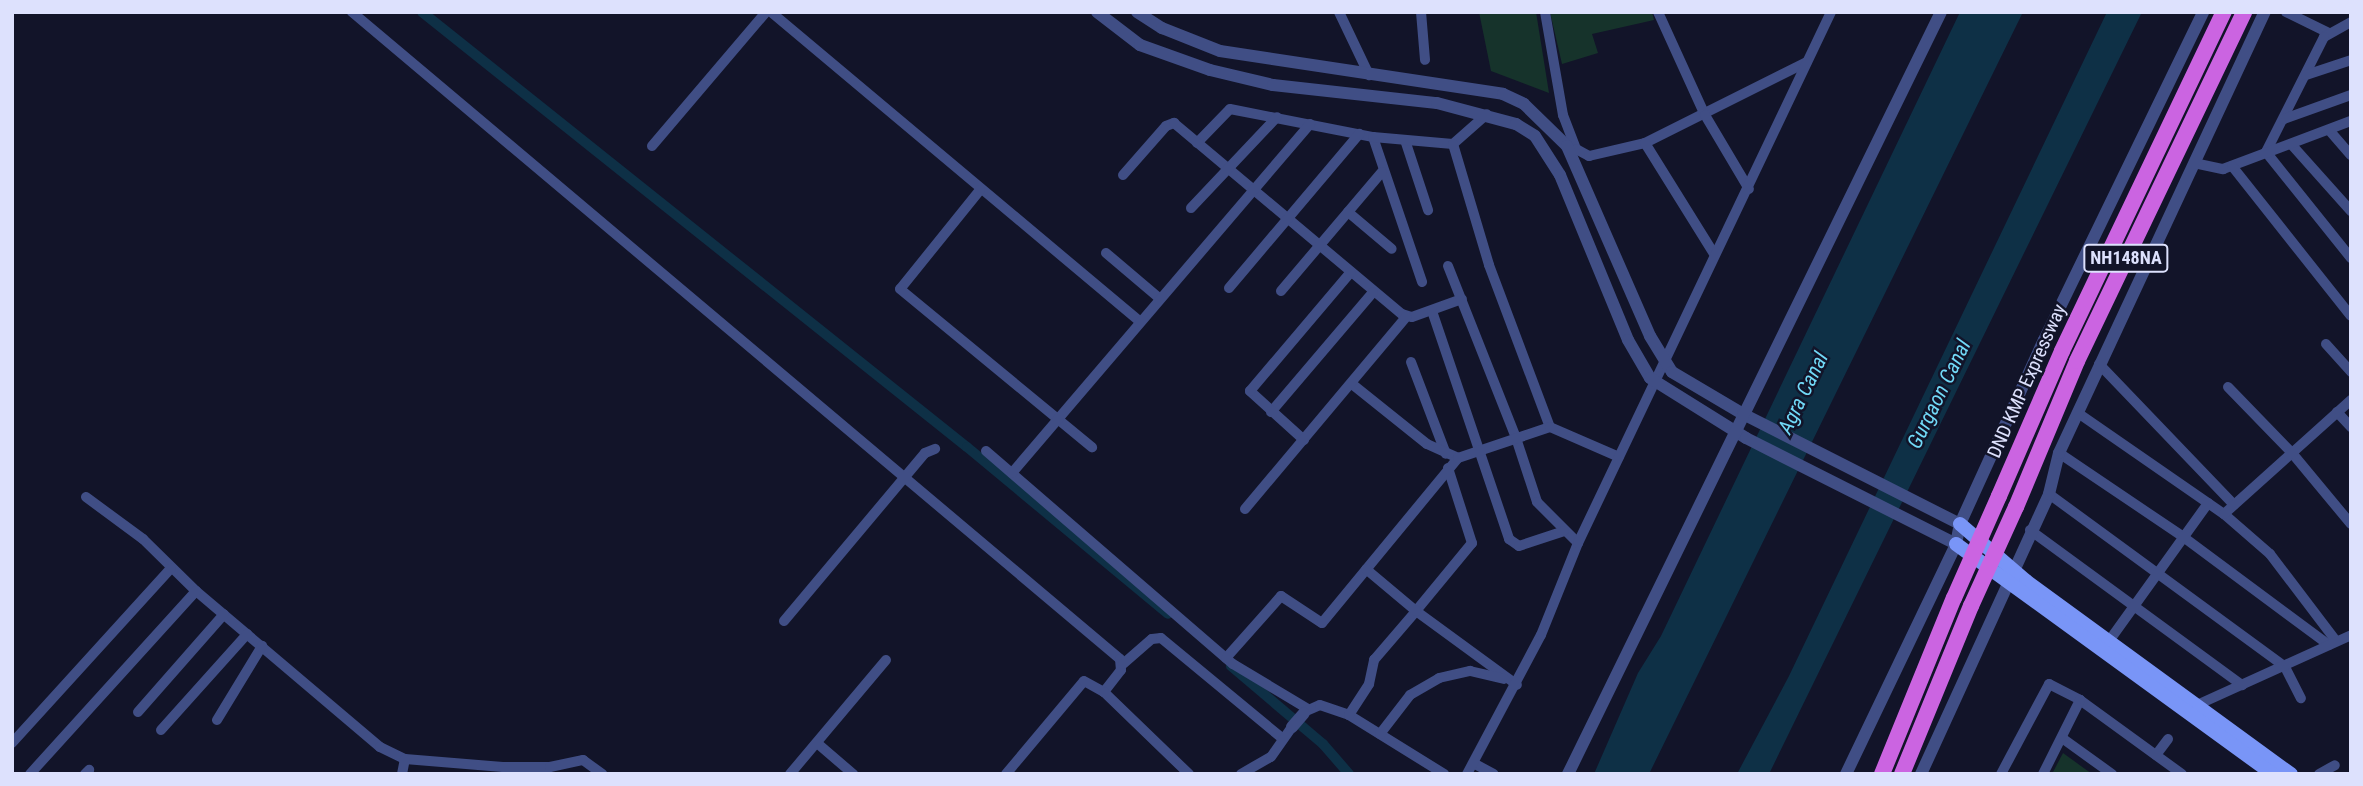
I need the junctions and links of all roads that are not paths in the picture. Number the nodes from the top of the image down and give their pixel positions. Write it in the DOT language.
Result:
graph roads {
  1 [pos="352,12"];
  2 [pos="768,12"];
  3 [pos="1097,12"];
  4 [pos="1137,12"];
  5 [pos="1339,12"];
  6 [pos="1421,12"];
  7 [pos="1545,12"];
  8 [pos="1658,12"];
  9 [pos="1832,12"];
  10 [pos="1941,12"];
  11 [pos="2203,12"];
  12 [pos="2224,12"];
  13 [pos="2244,12"];
  14 [pos="2265,12"];
  15 [pos="2286,12"];
  16 [pos="2351,22"];
  17 [pos="2328,33"];
  18 [pos="1425,60"];
  19 [pos="2351,60"];
  20 [pos="1808,62"];
  21 [pos="1369,75"];
  22 [pos="2306,75"];
  23 [pos="2351,95"];
  24 [pos="1487,114"];
  25 [pos="1705,115"];
  26 [pos="1277,117"];
  27 [pos="2284,119"];
  28 [pos="2351,121"];
  29 [pos="1310,124"];
  30 [pos="2329,130"];
  31 [pos="1359,134"];
  32 [pos="1373,137"];
  33 [pos="1405,140"];
  34 [pos="1197,143"];
  35 [pos="1645,143"];
  36 [pos="1453,144"];
  37 [pos="2291,144"];
  38 [pos="652,146"];
  39 [pos="2266,152"];
  40 [pos="2351,155"];
  41 [pos="2194,163"];
  42 [pos="2232,166"];
  43 [pos="1228,170"];
  44 [pos="1382,172"];
  45 [pos="1123,175"];
  46 [pos="1749,189"];
  47 [pos="980,190"];
  48 [pos="1252,191"];
  49 [pos="1191,208"];
  50 [pos="1428,210"];
  51 [pos="2351,211"];
  52 [pos="1348,212"];
  53 [pos="1285,220"];
  54 [pos="1318,247"];
  55 [pos="1392,249"];
  56 [pos="1106,253"];
  57 [pos="1714,254"];
  58 [pos="2351,258"];
  59 [pos="1448,266"];
  60 [pos="1350,273"];
  61 [pos="1422,282"];
  62 [pos="1229,288"];
  63 [pos="1281,291"];
  64 [pos="1373,292"];
  65 [pos="1159,298"];
  66 [pos="1462,299"];
  67 [pos="1432,312"];
  68 [pos="2351,316"];
  69 [pos="1406,317"];
  70 [pos="1139,321"];
  71 [pos="2326,344"];
  72 [pos="1663,361"];
  73 [pos="1411,362"];
  74 [pos="2099,364"];
  75 [pos="2351,372"];
  76 [pos="1655,382"];
  77 [pos="1352,384"];
  78 [pos="2228,387"];
  79 [pos="2351,400"];
  80 [pos="1271,412"];
  81 [pos="2337,412"];
  82 [pos="2078,413"];
  83 [pos="1743,414"];
  84 [pos="1055,418"];
  85 [pos="1549,426"];
  86 [pos="2351,426"];
  87 [pos="1741,435"];
  88 [pos="1517,438"];
  89 [pos="1304,440"];
  90 [pos="1092,447"];
  91 [pos="935,449"];
  92 [pos="986,451"];
  93 [pos="1480,451"];
  94 [pos="2059,453"];
  95 [pos="2292,453"];
  96 [pos="1446,454"];
  97 [pos="1619,457"];
  98 [pos="1458,458"];
  99 [pos="1448,468"];
  100 [pos="1012,473"];
  101 [pos="905,475"];
  102 [pos="2049,494"];
  103 [pos="86,497"];
  104 [pos="2208,503"];
  105 [pos="2234,505"];
  106 [pos="1245,509"];
  107 [pos="2224,514"];
  108 [pos="1960,524"];
  109 [pos="2351,524"];
  110 [pos="2029,530"];
  111 [pos="1564,531"];
  112 [pos="2182,536"];
  113 [pos="1578,543"];
  114 [pos="1956,544"];
  115 [pos="171,568"];
  116 [pos="1366,569"];
  117 [pos="2010,573"];
  118 [pos="2158,573"];
  119 [pos="196,591"];
  120 [pos="2132,607"];
  121 [pos="1416,611"];
  122 [pos="223,614"];
  123 [pos="784,621"];
  124 [pos="247,634"];
  125 [pos="2351,635"];
  126 [pos="2109,641"];
  127 [pos="2333,643"];
  128 [pos="262,646"];
  129 [pos="1226,658"];
  130 [pos="886,660"];
  131 [pos="1123,664"];
  132 [pos="2285,667"];
  133 [pos="1513,682"];
  134 [pos="2242,685"];
  135 [pos="1104,692"];
  136 [pos="2301,698"];
  137 [pos="2080,700"];
  138 [pos="2197,705"];
  139 [pos="1306,711"];
  140 [pos="138,712"];
  141 [pos="1349,715"];
  142 [pos="217,720"];
  143 [pos="1292,727"];
  144 [pos="161,730"];
  145 [pos="1380,734"];
  146 [pos="2062,737"];
  147 [pos="2168,739"];
  148 [pos="1283,740"];
  149 [pos="12,743"];
  150 [pos="817,743"];
  151 [pos="2156,755"];
  152 [pos="405,759"];
  153 [pos="1475,764"];
  154 [pos="2335,765"];
  155 [pos="2180,773"];
  156 [pos="30,774"];
  157 [pos="402,774"];
  158 [pos="602,774"];
  159 [pos="790,774"];
  160 [pos="853,774"];
  161 [pos="1006,774"];
  162 [pos="1189,774"];
  163 [pos="1241,774"];
  164 [pos="1444,774"];
  165 [pos="1467,774"];
  166 [pos="1494,774"];
  167 [pos="1567,774"];
  168 [pos="1846,774"];
  169 [pos="1882,774"];
  170 [pos="1902,774"];
  171 [pos="1921,774"];
  172 [pos="2001,774"];
  173 [pos="2043,774"];
  174 [pos="2112,774"];
  175 [pos="2273,774"];
  176 [pos="2291,774"];
  177 [pos="2319,774"];
  1 -- 101 [label="street"];
  2 -- 38 [label="street"];
  2 -- 47 [label="street"];
  3 -- 24 [label="street"];
  4 -- 21 [label="street"];
  5 -- 21 [label="street"];
  6 -- 18 [label="street"];
  7 -- 35 [label="street"];
  8 -- 25 [label="street"];
  9 -- 20 [label="street"];
  10 -- 83 [label="street"];
  11 -- 108 [label="street"];
  12 -- 169 [label="highway, DND KMP Expressway / NH148NA, bridge"];
  13 -- 170 [label="highway, DND KMP Expressway / NH148NA, bridge"];
  14 -- 41 [label="street"];
  15 -- 17 [label="street"];
  16 -- 17 [label="street"];
  17 -- 22 [label="street"];
  19 -- 22 [label="street"];
  20 -- 25 [label="street"];
  20 -- 46 [label="street"];
  21 -- 72 [label="street"];
  22 -- 27 [label="street"];
  23 -- 27 [label="street"];
  24 -- 36 [label="street"];
  24 -- 76 [label="street"];
  25 -- 35 [label="street"];
  25 -- 46 [label="street"];
  26 -- 29 [label="street"];
  26 -- 34 [label="street"];
  26 -- 43 [label="street"];
  27 -- 39 [label="street"];
  28 -- 30 [label="street"];
  29 -- 31 [label="street"];
  29 -- 48 [label="street"];
  30 -- 37 [label="street"];
  30 -- 40 [label="street"];
  31 -- 32 [label="street"];
  31 -- 53 [label="street"];
  32 -- 33 [label="street"];
  32 -- 44 [label="street"];
  33 -- 36 [label="street"];
  33 -- 50 [label="street"];
  34 -- 43 [label="street"];
  34 -- 45 [label="street"];
  35 -- 57 [label="street"];
  36 -- 85 [label="street"];
  37 -- 39 [label="street"];
  37 -- 51 [label="street"];
  39 -- 42 [label="street"];
  39 -- 58 [label="street"];
  41 -- 42 [label="street"];
  41 -- 74 [label="street"];
  42 -- 68 [label="street"];
  43 -- 48 [label="street"];
  43 -- 49 [label="street"];
  44 -- 52 [label="street"];
  44 -- 61 [label="street"];
  46 -- 57 [label="street"];
  47 -- 70 [label="street"];
  47 -- 84 [label="street"];
  48 -- 53 [label="street"];
  48 -- 65 [label="street"];
  52 -- 54 [label="street"];
  52 -- 55 [label="street"];
  53 -- 54 [label="street"];
  53 -- 62 [label="street"];
  54 -- 60 [label="street"];
  54 -- 63 [label="street"];
  56 -- 65 [label="street"];
  57 -- 72 [label="street"];
  59 -- 66 [label="street"];
  60 -- 64 [label="street"];
  60 -- 80 [label="street"];
  64 -- 69 [label="street"];
  64 -- 80 [label="street"];
  65 -- 70 [label="street"];
  66 -- 67 [label="street"];
  66 -- 88 [label="street"];
  67 -- 69 [label="street"];
  67 -- 93 [label="street"];
  69 -- 77 [label="street"];
  70 -- 84 [label="street"];
  71 -- 75 [label="street"];
  72 -- 76 [label="street"];
  72 -- 83 [label="street"];
  73 -- 96 [label="street"];
  74 -- 82 [label="street"];
  74 -- 105 [label="street"];
  76 -- 87 [label="street"];
  76 -- 97 [label="street"];
  77 -- 89 [label="street"];
  77 -- 96 [label="street"];
  78 -- 95 [label="street"];
  79 -- 81 [label="street"];
  80 -- 89 [label="street"];
  81 -- 86 [label="street"];
  81 -- 95 [label="street"];
  82 -- 94 [label="street"];
  82 -- 104 [label="street"];
  83 -- 87 [label="street"];
  83 -- 108 [label="street"];
  84 -- 90 [label="street"];
  84 -- 100 [label="street"];
  85 -- 88 [label="street"];
  85 -- 97 [label="street"];
  87 -- 114 [label="street"];
  87 -- 167 [label="street"];
  88 -- 93 [label="street"];
  88 -- 111 [label="street"];
  89 -- 106 [label="street"];
  91 -- 101 [label="street"];
  92 -- 100 [label="street"];
  93 -- 98 [label="street"];
  93 -- 111 [label="street"];
  94 -- 102 [label="street"];
  94 -- 112 [label="street"];
  95 -- 105 [label="street"];
  95 -- 109 [label="street"];
  96 -- 98 [label="street"];
  97 -- 113 [label="street"];
  98 -- 99 [label="street"];
  99 -- 116 [label="street"];
  99 -- 121 [label="street"];
  100 -- 129 [label="street"];
  101 -- 123 [label="street"];
  101 -- 131 [label="street"];
  102 -- 110 [label="street"];
  102 -- 118 [label="street"];
  103 -- 115 [label="street"];
  104 -- 107 [label="street"];
  104 -- 112 [label="street"];
  105 -- 107 [label="street"];
  107 -- 127 [label="street"];
  108 -- 114 [label="street"];
  108 -- 117 [label="main road"];
  110 -- 117 [label="street"];
  110 -- 120 [label="street"];
  111 -- 113 [label="street"];
  112 -- 118 [label="street"];
  112 -- 127 [label="street"];
  113 -- 133 [label="street"];
  114 -- 117 [label="main road"];
  114 -- 168 [label="street"];
  115 -- 119 [label="street"];
  115 -- 149 [label="street"];
  116 -- 121 [label="street"];
  116 -- 129 [label="street"];
  117 -- 126 [label="main road"];
  117 -- 171 [label="street"];
  117 -- 175 [label="main road"];
  118 -- 120 [label="street"];
  118 -- 132 [label="street"];
  119 -- 122 [label="street"];
  119 -- 156 [label="street"];
  120 -- 126 [label="street"];
  120 -- 134 [label="street"];
  121 -- 133 [label="street"];
  121 -- 141 [label="street"];
  122 -- 124 [label="street"];
  122 -- 140 [label="street"];
  124 -- 128 [label="street"];
  124 -- 144 [label="street"];
  125 -- 127 [label="street"];
  126 -- 138 [label="main road"];
  127 -- 132 [label="street"];
  128 -- 142 [label="street"];
  128 -- 152 [label="street"];
  129 -- 139 [label="street"];
  130 -- 150 [label="street"];
  131 -- 135 [label="street"];
  131 -- 148 [label="street"];
  132 -- 134 [label="street"];
  132 -- 136 [label="street"];
  133 -- 145 [label="street"];
  133 -- 153 [label="street"];
  134 -- 138 [label="street"];
  135 -- 161 [label="street"];
  135 -- 162 [label="street"];
  137 -- 146 [label="street"];
  137 -- 151 [label="street"];
  137 -- 172 [label="street"];
  138 -- 176 [label="main road"];
  139 -- 141 [label="street"];
  139 -- 143 [label="street"];
  141 -- 145 [label="street"];
  143 -- 148 [label="street"];
  145 -- 164 [label="street"];
  146 -- 173 [label="street"];
  146 -- 174 [label="street"];
  147 -- 151 [label="street"];
  148 -- 163 [label="street"];
  150 -- 159 [label="street"];
  150 -- 160 [label="street"];
  151 -- 155 [label="street"];
  152 -- 157 [label="street"];
  152 -- 158 [label="street"];
  153 -- 165 [label="street"];
  153 -- 166 [label="street"];
  154 -- 177 [label="street"];
}
